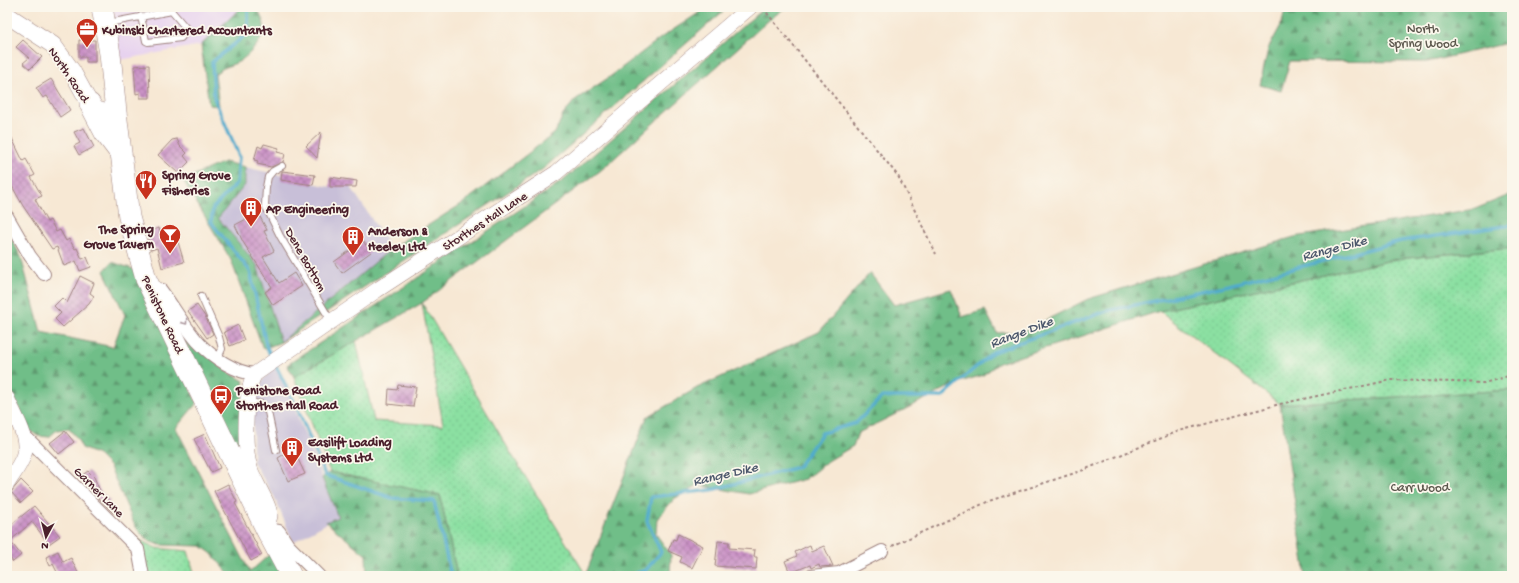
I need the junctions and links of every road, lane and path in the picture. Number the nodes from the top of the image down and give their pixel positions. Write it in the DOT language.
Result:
graph roads {
  1 [pos="750,7"];
  2 [pos="762,7"];
  3 [pos="170,9"];
  4 [pos="7,15"];
  5 [pos="104,15"];
  6 [pos="141,16"];
  7 [pos="90,104"];
  8 [pos="116,112"];
  9 [pos="121,154"];
  10 [pos="282,166"];
  11 [pos="7,216"];
  12 [pos="936,254"];
  13 [pos="44,274"];
  14 [pos="149,285"];
  15 [pos="201,296"];
  16 [pos="332,321"];
  17 [pos="218,358"];
  18 [pos="259,372"];
  19 [pos="1512,375"];
  20 [pos="7,398"];
  21 [pos="248,402"];
  22 [pos="23,434"];
  23 [pos="276,450"];
  24 [pos="7,484"];
  25 [pos="266,529"];
  26 [pos="882,550"];
  27 [pos="143,576"];
  28 [pos="292,576"];
  29 [pos="319,576"];
  30 [pos="811,576"];
  1 -- 16 [label="street, Storthes Hall Lane"];
  2 -- 12 [label="path"];
  3 -- 6 [label="lane"];
  3 -- 6 [label="lane"];
  4 -- 7 [label="main road, North Road"];
  5 -- 6 [label="lane"];
  5 -- 8 [label="highway, Penistone Road"];
  7 -- 8 [label="main road, North Road"];
  7 -- 9 [label="highway"];
  8 -- 9 [label="highway, Penistone Road"];
  9 -- 14 [label="highway, Penistone Road"];
  10 -- 16 [label="lane, Dene Bottom"];
  11 -- 13 [label="street"];
  14 -- 17 [label="street, one-way"];
  14 -- 25 [label="highway, Penistone Road"];
  15 -- 17 [label="lane"];
  16 -- 18 [label="street, Storthes Hall Lane"];
  17 -- 18 [label="street"];
  18 -- 21 [label="street"];
  19 -- 26 [label="path"];
  20 -- 22 [label="street"];
  21 -- 23 [label="lane"];
  21 -- 25 [label="street"];
  22 -- 24 [label="street"];
  22 -- 27 [label="street, Garner Lane"];
  25 -- 28 [label="highway, Penistone Road"];
  25 -- 29 [label="street"];
  26 -- 30 [label="street"];
}
